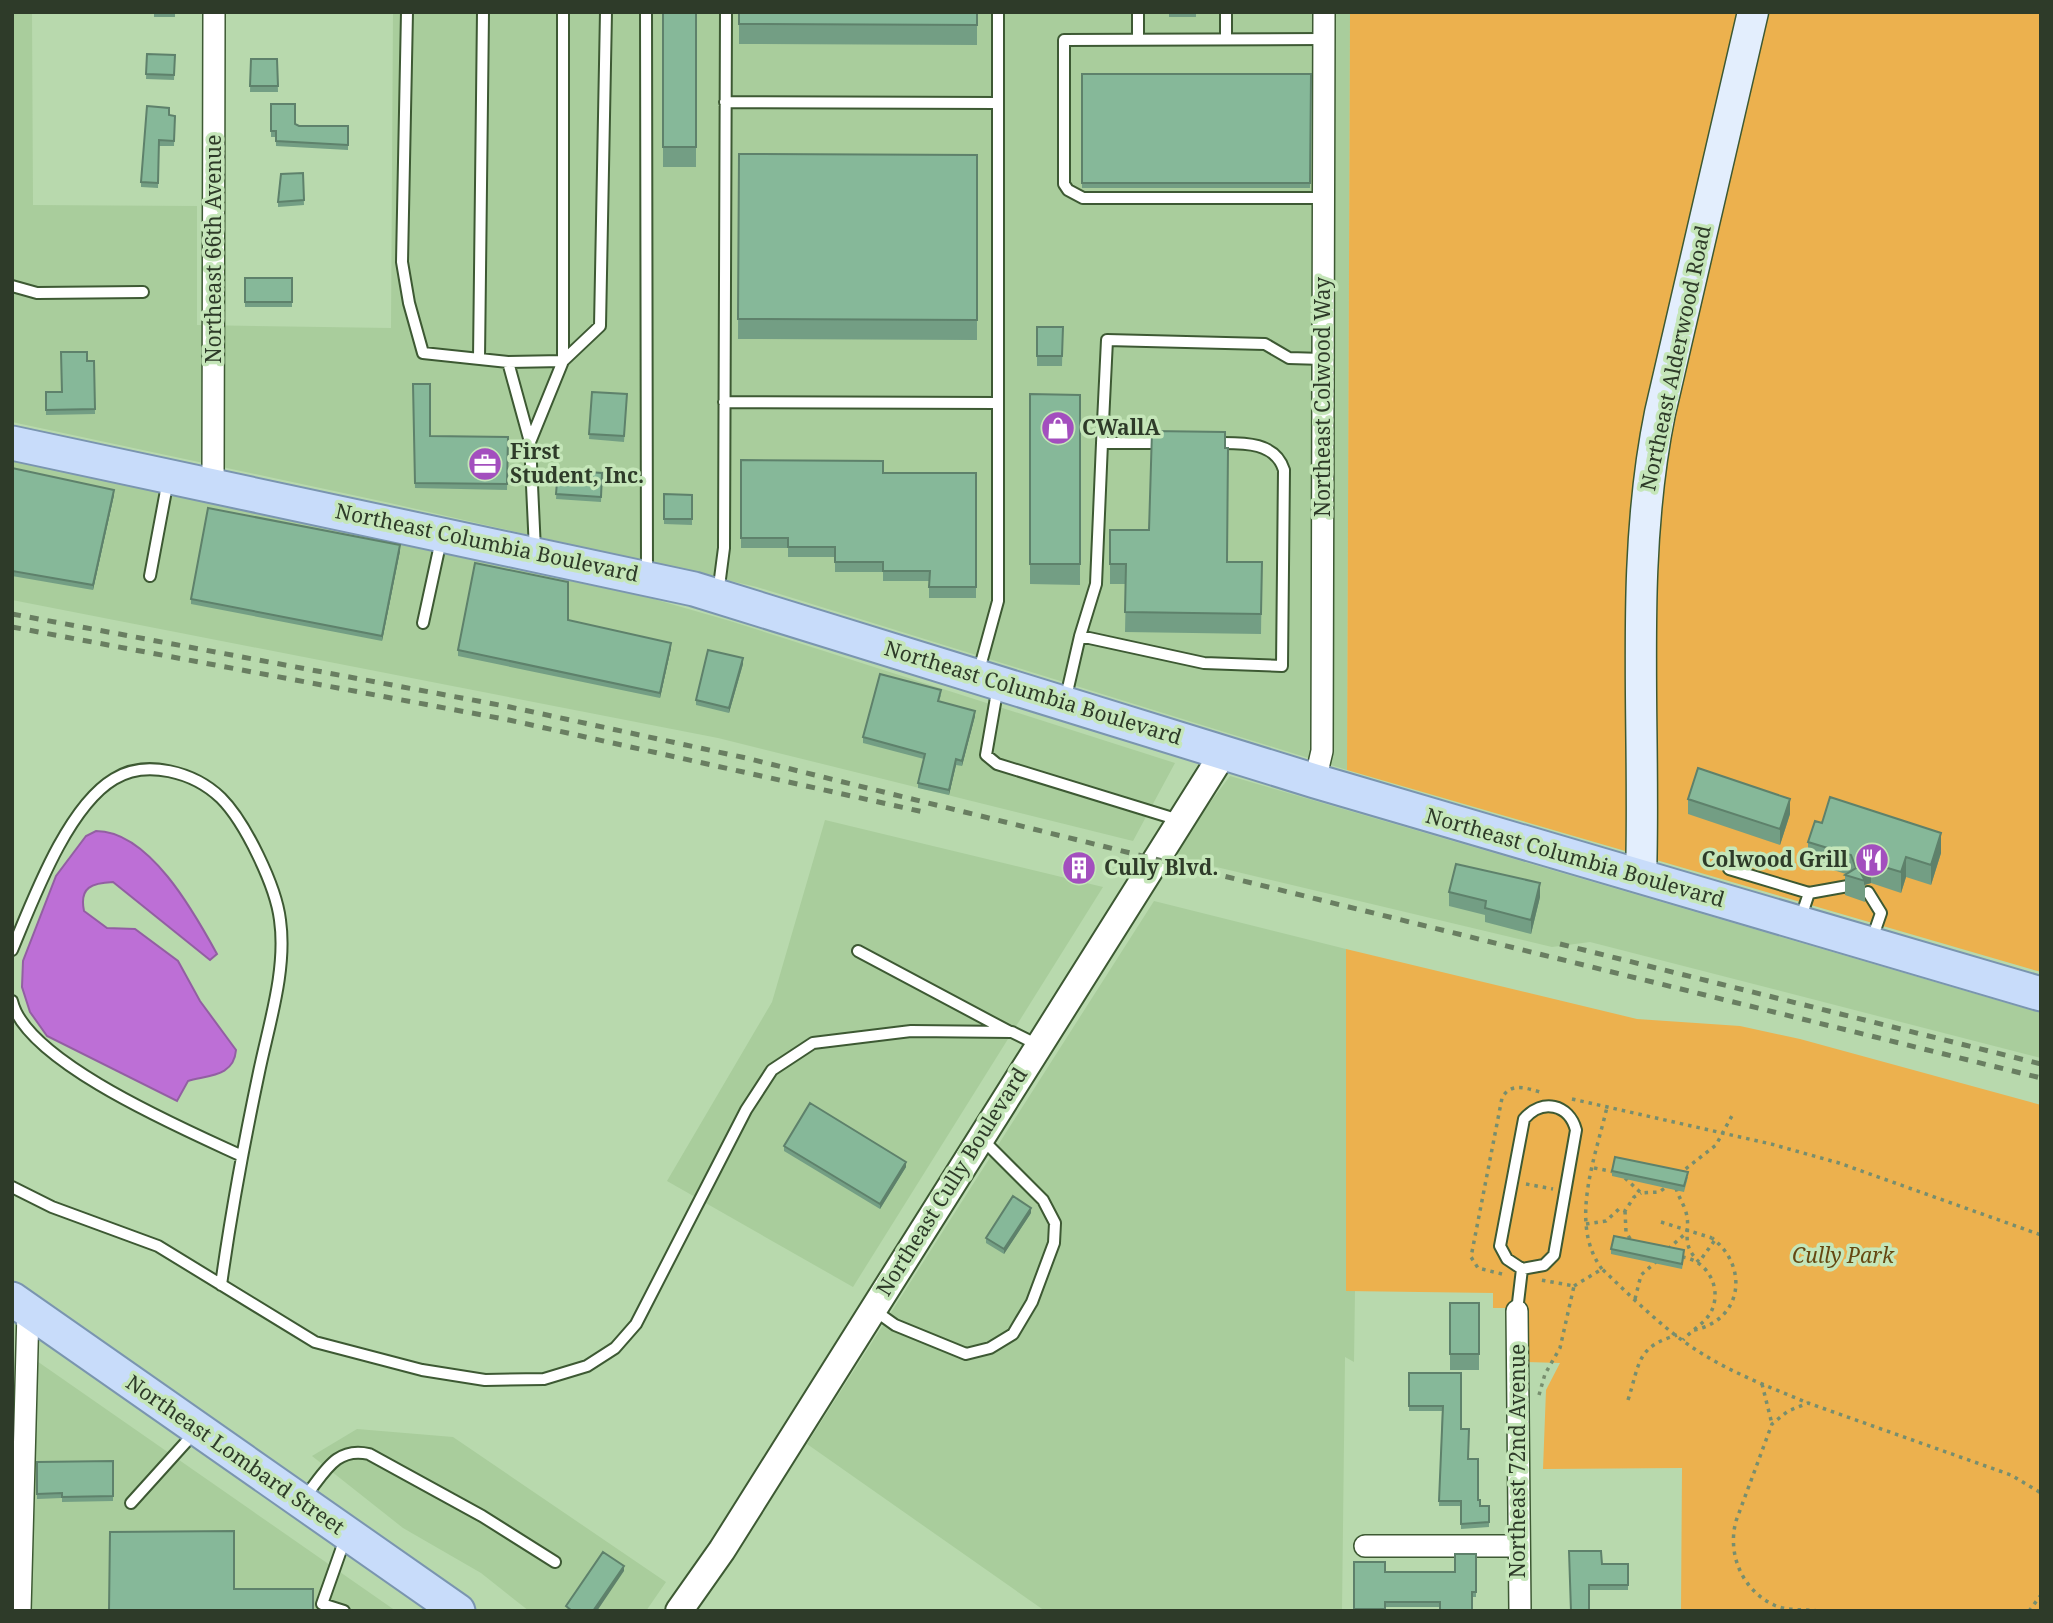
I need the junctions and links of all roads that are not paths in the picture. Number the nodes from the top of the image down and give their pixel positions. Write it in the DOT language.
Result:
graph roads {
  1 [pos="214,12"];
  2 [pos="407,12"];
  3 [pos="483,12"];
  4 [pos="563,12"];
  5 [pos="606,12"];
  6 [pos="646,12"];
  7 [pos="726,12"];
  8 [pos="999,12"];
  9 [pos="1138,12"];
  10 [pos="1226,12"];
  11 [pos="1324,12"];
  12 [pos="1753,12"];
  13 [pos="1226,39"];
  14 [pos="1324,39"];
  15 [pos="1138,40"];
  16 [pos="725,102"];
  17 [pos="998,103"];
  18 [pos="1323,198"];
  19 [pos="12,286"];
  20 [pos="143,292"];
  21 [pos="479,359"];
  22 [pos="1323,359"];
  23 [pos="563,361"];
  24 [pos="508,362"];
  25 [pos="724,402"];
  26 [pos="998,403"];
  27 [pos="530,442"];
  28 [pos="12,443"];
  29 [pos="1102,443"];
  30 [pos="1184,443"];
  31 [pos="1197,443"];
  32 [pos="169,477"];
  33 [pos="213,486"];
  34 [pos="443,534"];
  35 [pos="535,553"];
  36 [pos="150,576"];
  37 [pos="647,577"];
  38 [pos="718,595"];
  39 [pos="423,623"];
  40 [pos="1080,636"];
  41 [pos="988,680"];
  42 [pos="1064,704"];
  43 [pos="1224,752"];
  44 [pos="1315,781"];
  45 [pos="1180,820"];
  46 [pos="1729,869"];
  47 [pos="1641,877"];
  48 [pos="1847,886"];
  49 [pos="1868,892"];
  50 [pos="1809,893"];
  51 [pos="1799,924"];
  52 [pos="1870,945"];
  53 [pos="12,950"];
  54 [pos="858,951"];
  55 [pos="2041,994"];
  56 [pos="12,1000"];
  57 [pos="1012,1032"];
  58 [pos="1038,1045"];
  59 [pos="980,1137"];
  60 [pos="242,1156"];
  61 [pos="12,1187"];
  62 [pos="1521,1273"];
  63 [pos="221,1285"];
  64 [pos="20,1305"];
  65 [pos="872,1308"];
  66 [pos="1517,1311"];
  67 [pos="198,1429"];
  68 [pos="301,1501"];
  69 [pos="131,1503"];
  70 [pos="347,1533"];
  71 [pos="1365,1546"];
  72 [pos="1519,1546"];
  73 [pos="555,1562"];
  74 [pos="20,1611"];
  75 [pos="344,1611"];
  76 [pos="458,1611"];
  77 [pos="678,1611"];
  78 [pos="1520,1611"];
  1 -- 33 [label="street, Northeast 66th Avenue"];
  2 -- 21 [label="lane"];
  3 -- 21 [label="lane"];
  4 -- 23 [label="lane"];
  5 -- 23 [label="lane"];
  6 -- 37 [label="lane"];
  7 -- 16 [label="lane"];
  8 -- 17 [label="lane"];
  9 -- 15 [label="lane"];
  10 -- 13 [label="lane"];
  11 -- 14 [label="street, Northeast Colwood Way"];
  12 -- 47 [label="main road, Northeast Alderwood Road"];
  13 -- 14 [label="lane"];
  13 -- 15 [label="lane"];
  14 -- 18 [label="street, Northeast Colwood Way"];
  15 -- 18 [label="lane"];
  16 -- 17 [label="lane"];
  16 -- 25 [label="lane"];
  17 -- 26 [label="lane"];
  18 -- 22 [label="street, Northeast Colwood Way"];
  19 -- 20 [label="lane"];
  21 -- 24 [label="lane"];
  22 -- 29 [label="lane"];
  22 -- 44 [label="street, Northeast Colwood Way"];
  23 -- 24 [label="lane"];
  23 -- 27 [label="lane"];
  24 -- 27 [label="lane"];
  25 -- 26 [label="lane"];
  25 -- 38 [label="lane"];
  26 -- 41 [label="lane"];
  27 -- 35 [label="lane"];
  28 -- 32 [label="main road, Northeast Columbia Boulevard"];
  29 -- 30 [label="lane"];
  29 -- 40 [label="lane"];
  31 -- 40 [label="lane"];
  32 -- 33 [label="main road, Northeast Columbia Boulevard"];
  32 -- 36 [label="lane"];
  33 -- 34 [label="main road, Northeast Columbia Boulevard"];
  34 -- 35 [label="main road, Northeast Columbia Boulevard"];
  34 -- 39 [label="lane"];
  35 -- 37 [label="main road, Northeast Columbia Boulevard"];
  37 -- 38 [label="main road, Northeast Columbia Boulevard"];
  38 -- 41 [label="main road, Northeast Columbia Boulevard"];
  40 -- 42 [label="lane"];
  41 -- 42 [label="main road, Northeast Columbia Boulevard"];
  41 -- 45 [label="lane"];
  42 -- 43 [label="main road, Northeast Columbia Boulevard"];
  43 -- 44 [label="main road, Northeast Columbia Boulevard"];
  43 -- 45 [label="street, Northeast Cully Boulevard"];
  44 -- 47 [label="main road, Northeast Columbia Boulevard"];
  45 -- 58 [label="street, Northeast Cully Boulevard"];
  46 -- 50 [label="lane"];
  47 -- 51 [label="main road, Northeast Columbia Boulevard"];
  48 -- 50 [label="lane"];
  49 -- 52 [label="lane"];
  50 -- 51 [label="lane"];
  51 -- 52 [label="main road, Northeast Columbia Boulevard"];
  52 -- 55 [label="main road, Northeast Columbia Boulevard"];
  53 -- 60 [label="lane"];
  54 -- 57 [label="lane"];
  56 -- 60 [label="lane"];
  57 -- 58 [label="lane"];
  57 -- 63 [label="lane"];
  58 -- 59 [label="street, Northeast Cully Boulevard"];
  59 -- 65 [label="street, Northeast Cully Boulevard"];
  59 -- 65 [label="lane"];
  60 -- 63 [label="lane"];
  61 -- 63 [label="lane"];
  62 -- 62 [label="lane"];
  62 -- 66 [label="lane"];
  64 -- 67 [label="main road, Northeast Lombard Street"];
  64 -- 74 [label="street"];
  65 -- 77 [label="street, Northeast Cully Boulevard"];
  66 -- 72 [label="street, Northeast 72nd Avenue"];
  67 -- 68 [label="main road, Northeast Lombard Street"];
  67 -- 69 [label="lane"];
  68 -- 70 [label="main road, Northeast Lombard Street"];
  68 -- 73 [label="lane"];
  70 -- 75 [label="lane"];
  70 -- 76 [label="main road, Northeast Lombard Street"];
  71 -- 72 [label="street"];
  72 -- 78 [label="street, Northeast 72nd Avenue"];
}
